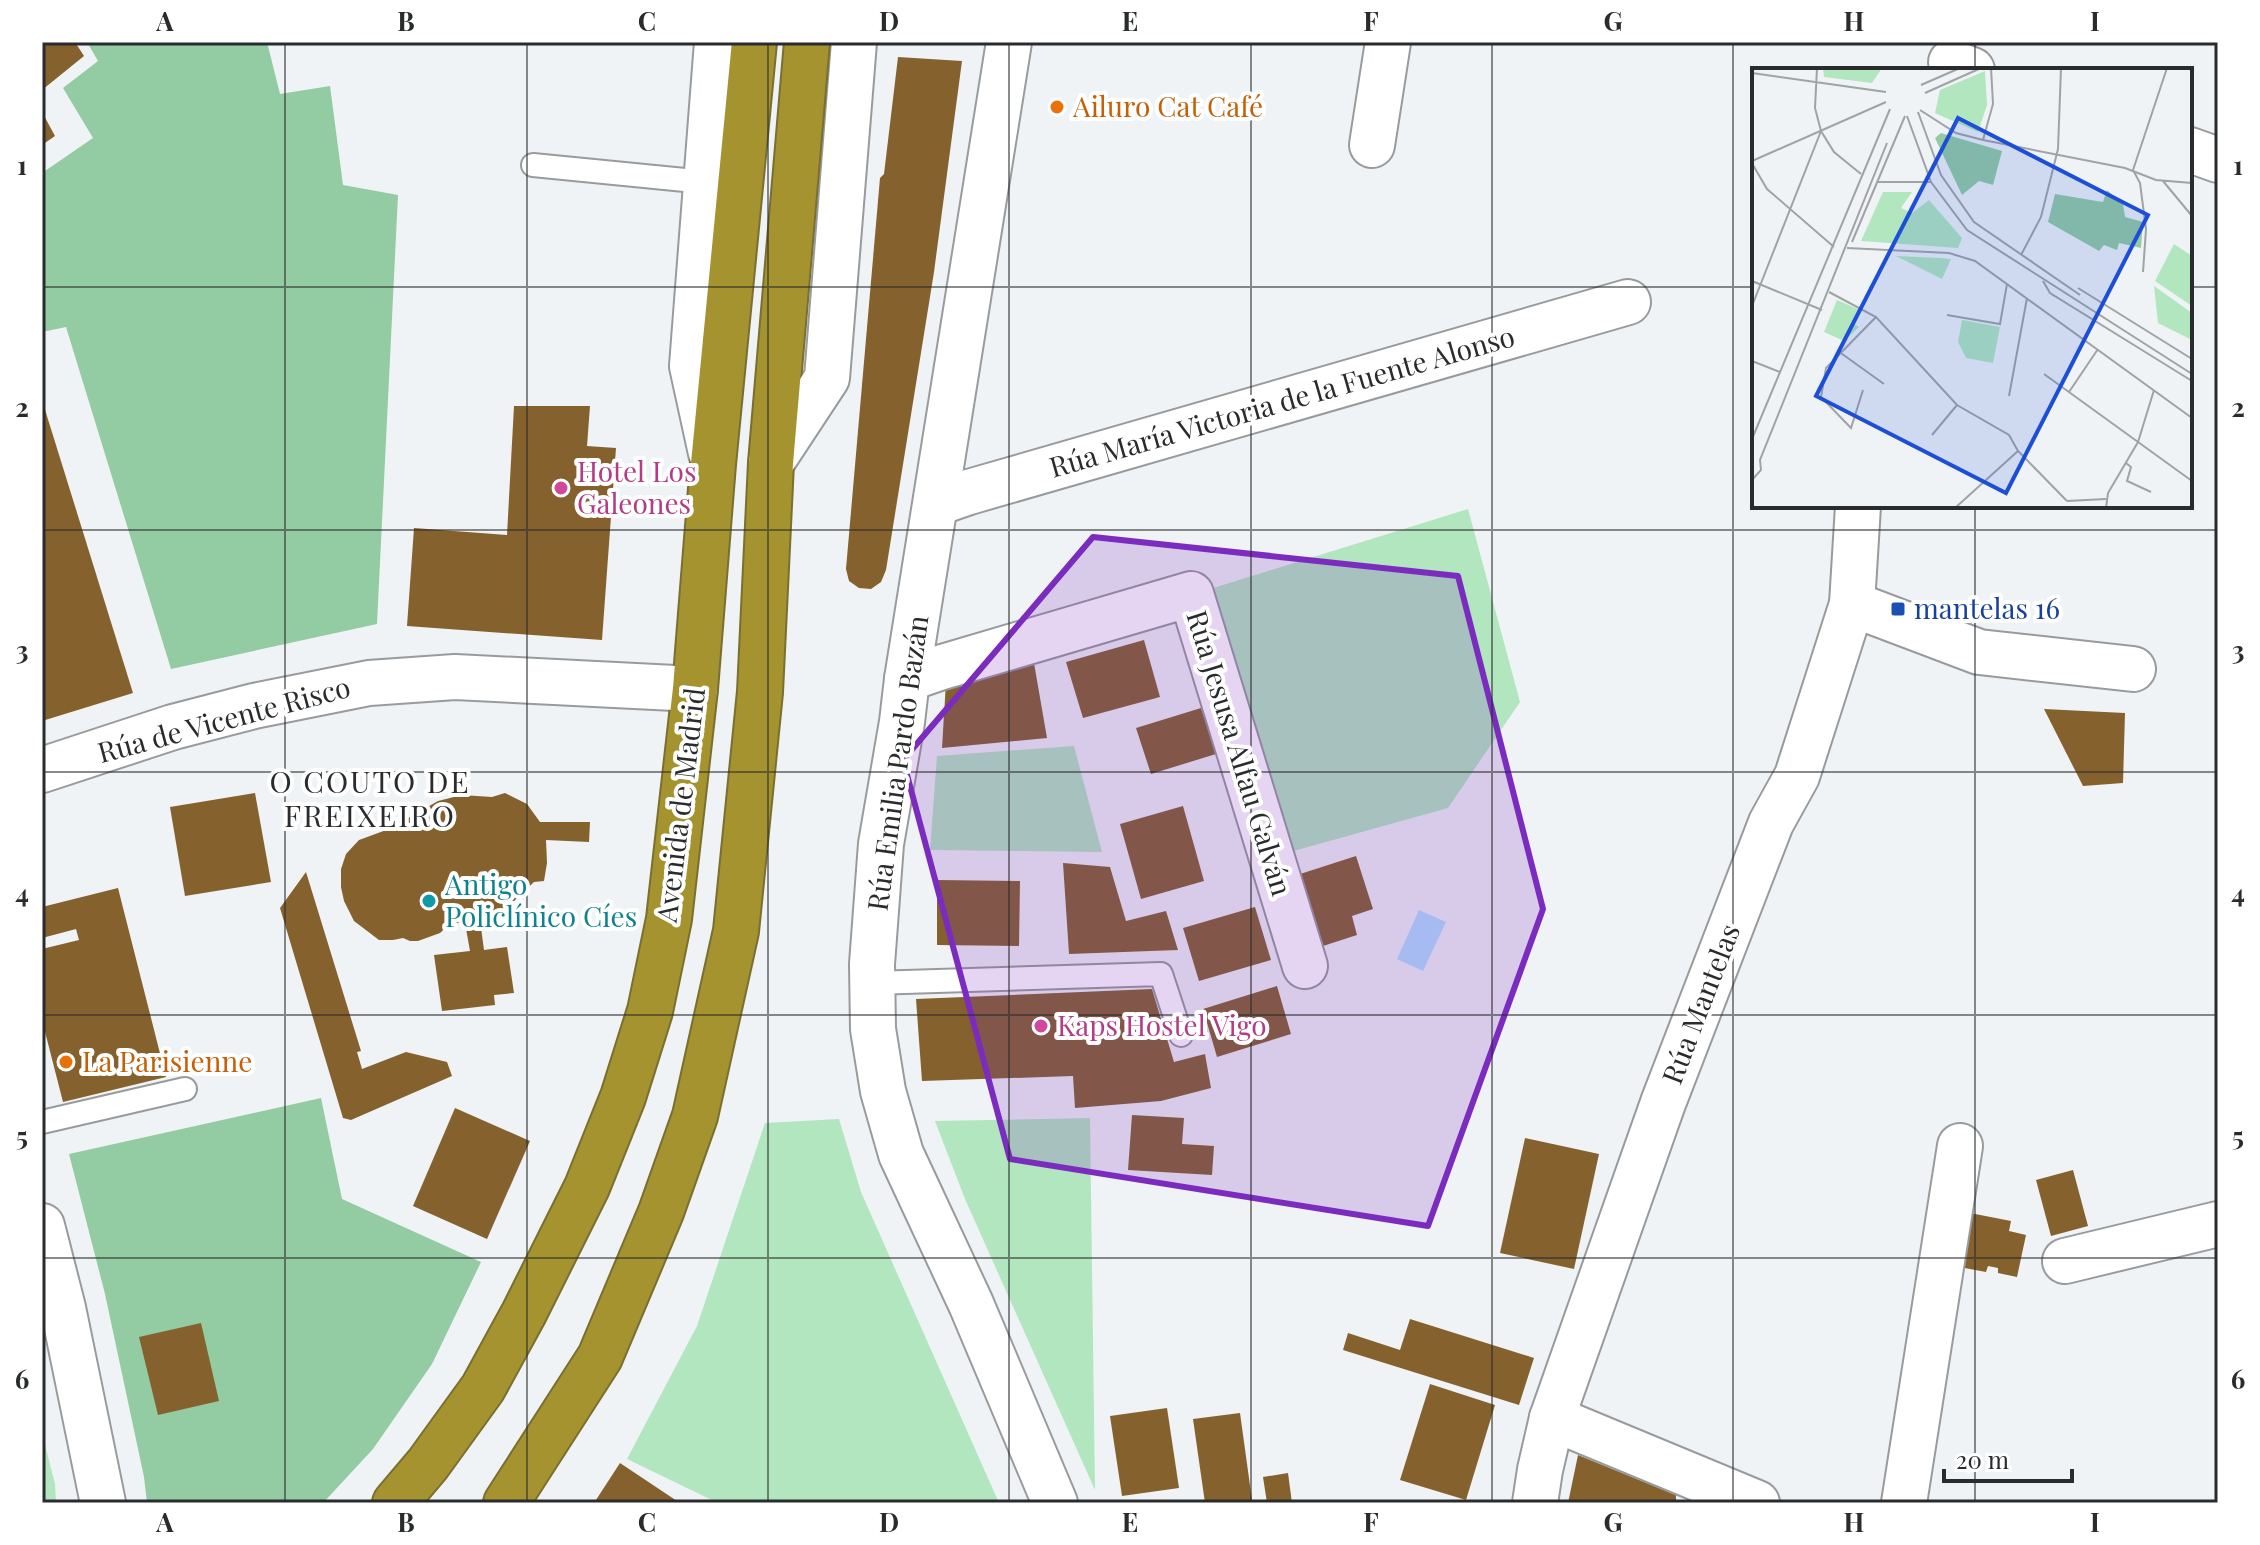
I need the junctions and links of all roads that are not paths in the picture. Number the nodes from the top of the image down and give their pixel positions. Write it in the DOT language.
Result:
graph roads {
  1 [pos="717,42"];
  2 [pos="754,42"];
  3 [pos="807,42"];
  4 [pos="854,42"];
  5 [pos="1009,42"];
  6 [pos="1388,42"];
  7 [pos="1372,145"];
  8 [pos="2192,151"];
  9 [pos="2218,160"];
  10 [pos="533,165"];
  11 [pos="705,182"];
  12 [pos="1628,302"];
  13 [pos="771,463"];
  14 [pos="713,464"];
  15 [pos="937,503"];
  16 [pos="1858,508"];
  17 [pos="1852,604"];
  18 [pos="2133,669"];
  19 [pos="907,679"];
  20 [pos="695,689"];
  21 [pos="42,770"];
  22 [pos="1305,966"];
  23 [pos="872,983"];
  24 [pos="1181,1035"];
  25 [pos="185,1089"];
  26 [pos="42,1122"];
  27 [pos="1960,1146"];
  28 [pos="2218,1224"];
  29 [pos="42,1226"];
  30 [pos="2065,1261"];
  31 [pos="53,1310"];
  32 [pos="1552,1418"];
  33 [pos="103,1503"];
  34 [pos="395,1503"];
  35 [pos="506,1503"];
  36 [pos="1055,1503"];
  37 [pos="1535,1503"];
  38 [pos="1757,1503"];
  39 [pos="1904,1503"];
  1 -- 11 [label="street"];
  2 -- 14 [label="highway, Avenida de Madrid"];
  3 -- 13 [label="highway"];
  4 -- 13 [label="street"];
  5 -- 15 [label="street, Rúa Emilia Pardo Bazán"];
  6 -- 7 [label="street"];
  8 -- 9 [label="street"];
  10 -- 11 [label="lane"];
  11 -- 14 [label="street"];
  12 -- 15 [label="street, Rúa María Victoria de la Fuente Alonso"];
  13 -- 35 [label="highway"];
  14 -- 20 [label="highway, Avenida de Madrid"];
  15 -- 19 [label="street, Rúa Emilia Pardo Bazán"];
  16 -- 17 [label="street, Rúa Mantelas"];
  17 -- 18 [label="street"];
  17 -- 32 [label="street, Rúa Mantelas"];
  19 -- 22 [label="street, Rúa Jesusa Alfau Galván"];
  19 -- 23 [label="street, Rúa Emilia Pardo Bazán"];
  20 -- 21 [label="street, Rúa de Vicente Risco"];
  20 -- 34 [label="highway, Avenida de Madrid"];
  23 -- 24 [label="lane"];
  23 -- 36 [label="street, Rúa Emilia Pardo Bazán"];
  25 -- 26 [label="lane"];
  27 -- 39 [label="street"];
  28 -- 30 [label="street"];
  29 -- 31 [label="street"];
  31 -- 33 [label="street"];
  32 -- 37 [label="street, Rúa Mantelas"];
  32 -- 38 [label="street"];
}
